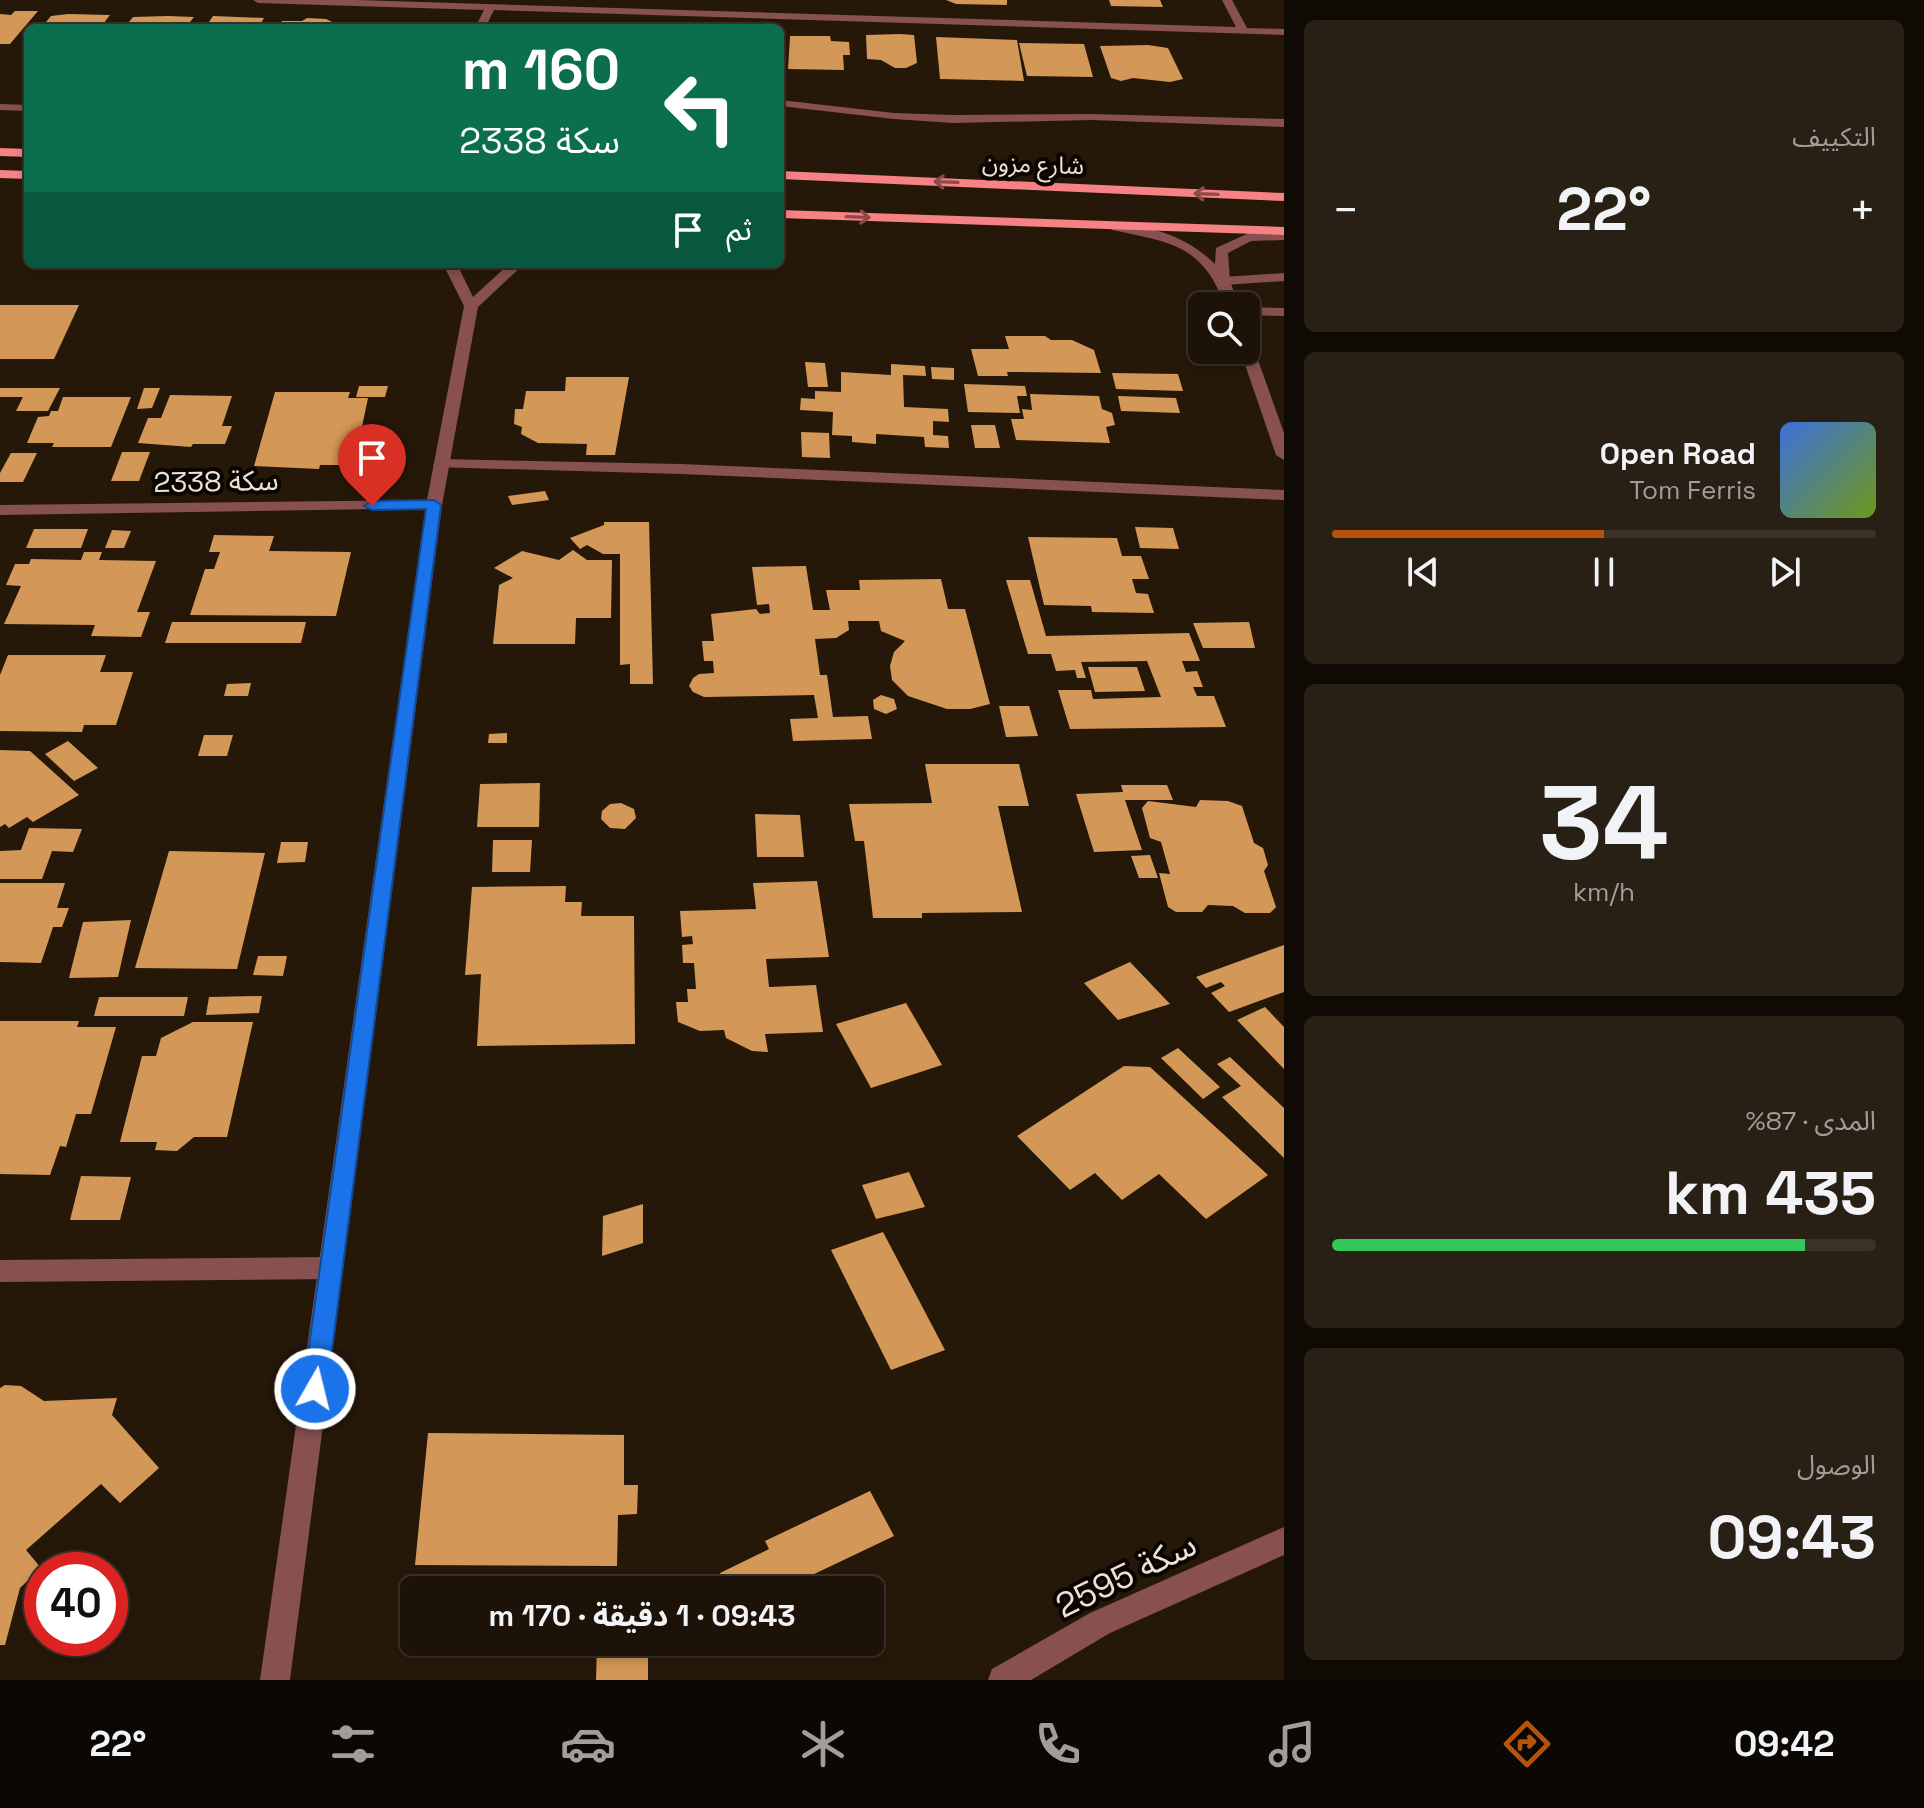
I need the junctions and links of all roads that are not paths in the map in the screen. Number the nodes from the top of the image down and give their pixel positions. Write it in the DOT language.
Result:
graph roads {
  1 [pos="258,0"];
  2 [pos="1227,0"];
  3 [pos="357,2"];
  4 [pos="491,7"];
  5 [pos="482,24"];
  6 [pos="1243,30"];
  7 [pos="1284,32"];
  8 [pos="784,103"];
  9 [pos="0,107"];
  10 [pos="24,108"];
  11 [pos="1284,123"];
  12 [pos="0,152"];
  13 [pos="24,153"];
  14 [pos="0,174"];
  15 [pos="24,175"];
  16 [pos="784,175"];
  17 [pos="1284,197"];
  18 [pos="784,214"];
  19 [pos="1088,224"];
  20 [pos="1284,234"];
  21 [pos="452,268"];
  22 [pos="513,268"];
  23 [pos="1284,277"];
  24 [pos="1223,281"];
  25 [pos="1227,292"];
  26 [pos="471,306"];
  27 [pos="1260,311"];
  28 [pos="1284,312"];
  29 [pos="1252,364"];
  30 [pos="1284,455"];
  31 [pos="441,464"];
  32 [pos="1284,495"];
  33 [pos="434,505"];
  34 [pos="0,510"];
  35 [pos="331,1268"];
  36 [pos="0,1271"];
  37 [pos="1284,1541"];
  38 [pos="274,1673"];
  39 [pos="1003,1680"];
  1 -- 3 [label="street"];
  2 -- 6 [label="street"];
  3 -- 4 [label="street"];
  4 -- 5 [label="street"];
  4 -- 6 [label="street"];
  6 -- 7 [label="street"];
  8 -- 11 [label="street"];
  9 -- 10 [label="street"];
  12 -- 13 [label="main road"];
  14 -- 15 [label="main road"];
  17 -- 16 [label="main road, شارع مزون, one-way"];
  18 -- 19 [label="main road, one-way"];
  19 -- 20 [label="main road"];
  19 -- 24 [label="street"];
  20 -- 24 [label="street"];
  21 -- 26 [label="street"];
  22 -- 26 [label="street"];
  23 -- 24 [label="street"];
  24 -- 25 [label="street"];
  26 -- 31 [label="street"];
  27 -- 28 [label="street"];
  29 -- 30 [label="street"];
  31 -- 32 [label="street"];
  31 -- 33 [label="street"];
  33 -- 34 [label="street, سكة 2338"];
  33 -- 35 [label="street"];
  35 -- 36 [label="street"];
  35 -- 38 [label="street"];
  37 -- 39 [label="street, سكة 2595"];
}
